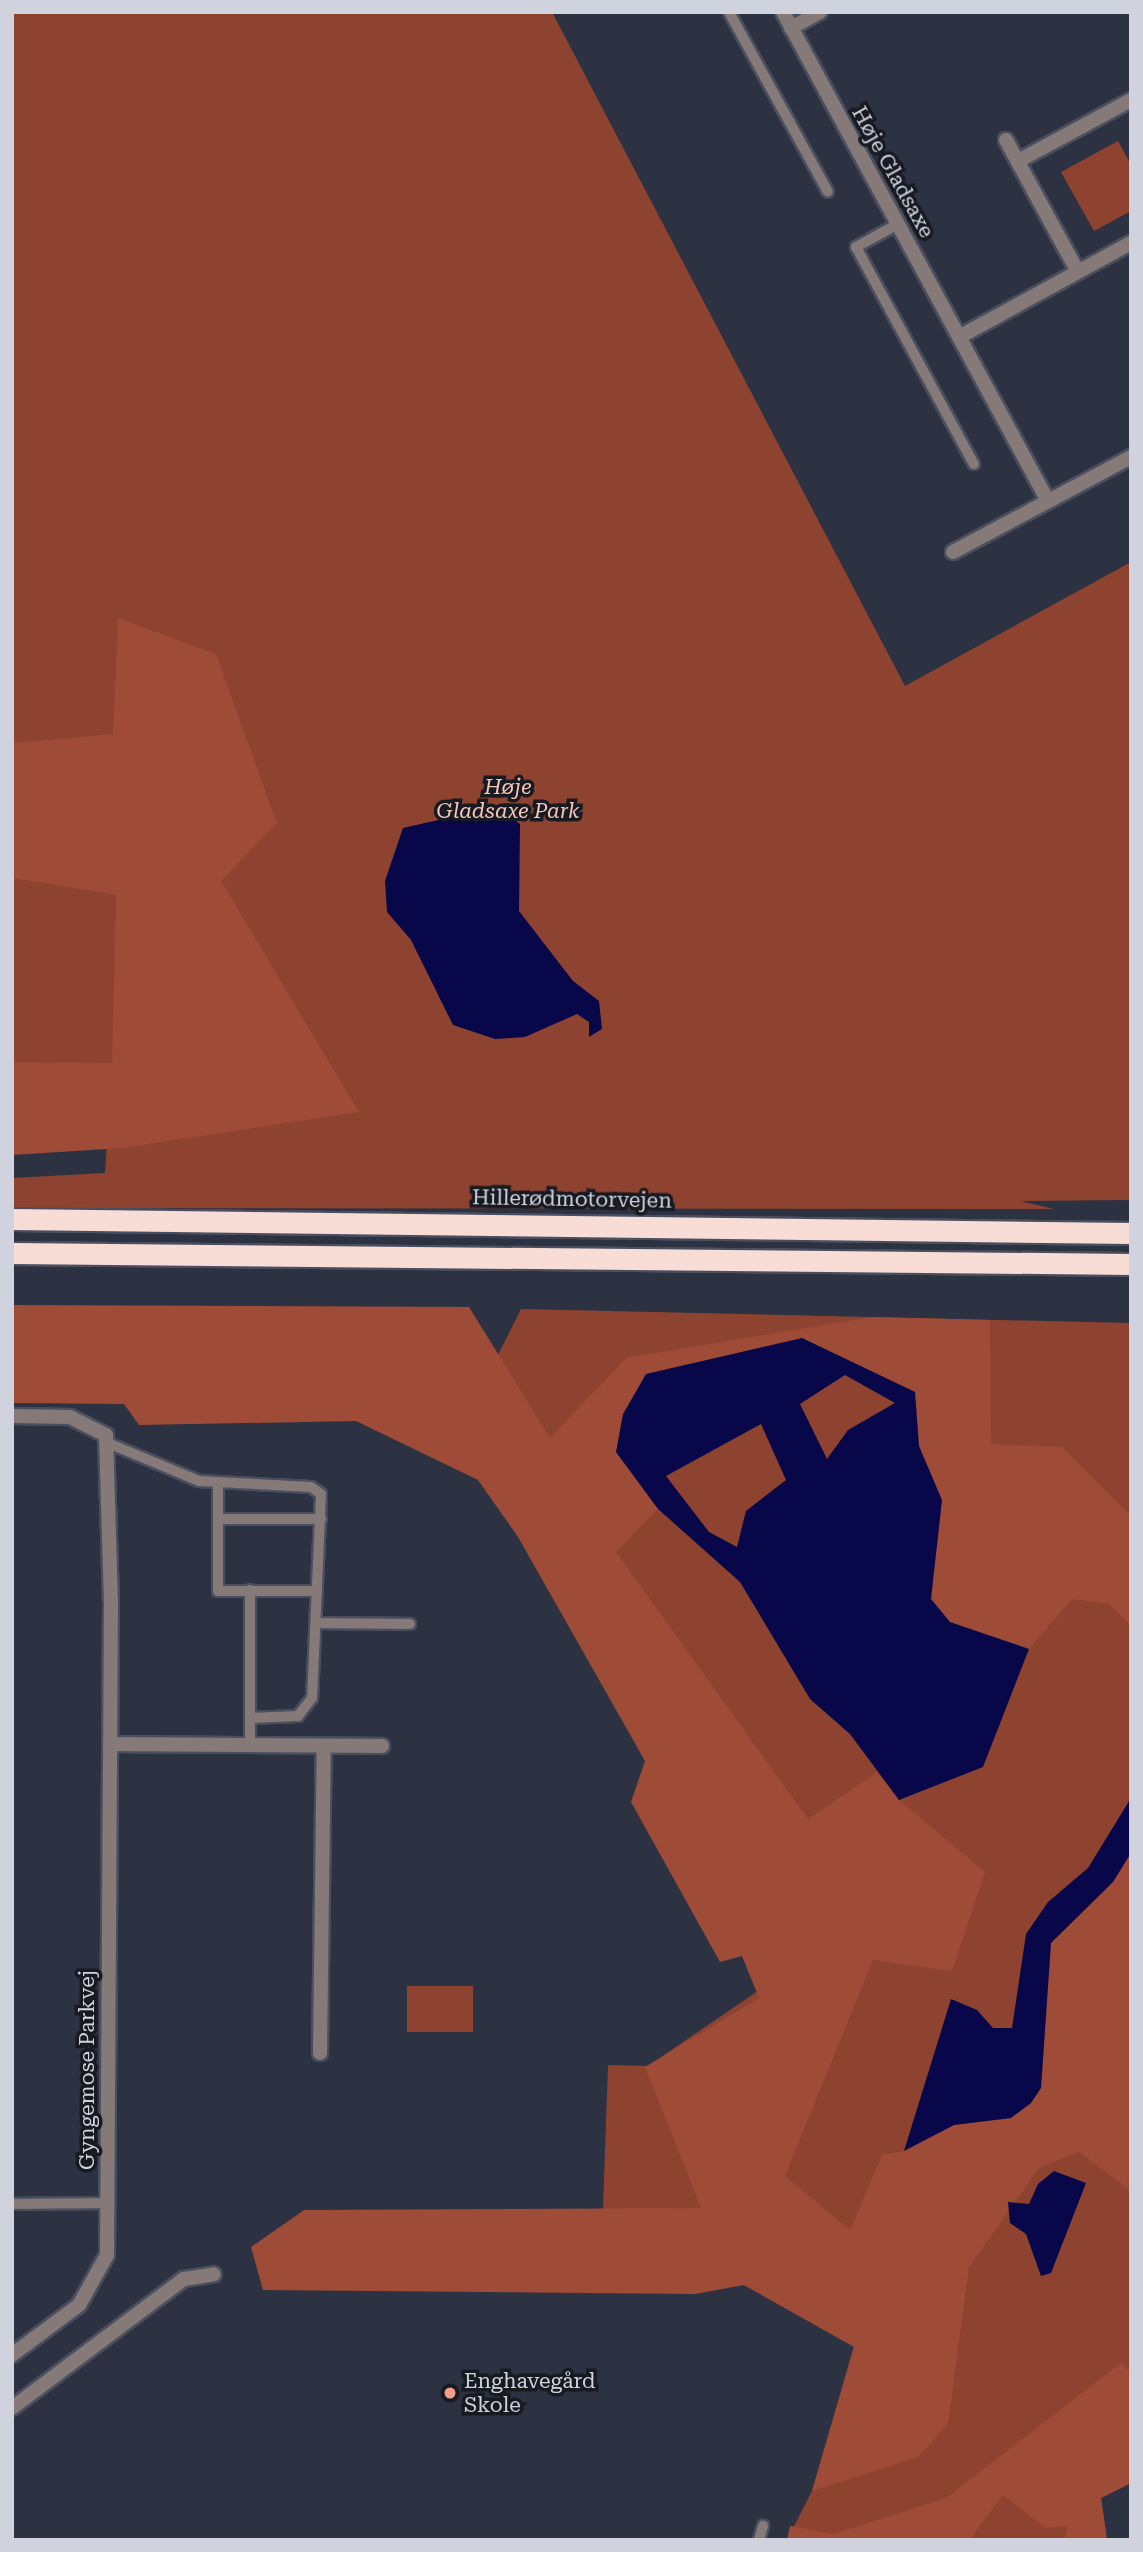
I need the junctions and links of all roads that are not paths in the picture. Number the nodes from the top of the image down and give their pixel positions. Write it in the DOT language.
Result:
graph roads {
  1 [pos="729,12"];
  2 [pos="783,12"];
  3 [pos="820,12"];
  4 [pos="791,28"];
  5 [pos="1131,100"];
  6 [pos="1006,140"];
  7 [pos="1018,161"];
  8 [pos="828,192"];
  9 [pos="898,224"];
  10 [pos="1131,243"];
  11 [pos="1078,272"];
  12 [pos="959,337"];
  13 [pos="1131,457"];
  14 [pos="974,464"];
  15 [pos="1048,501"];
  16 [pos="953,552"];
  17 [pos="12,1219"];
  18 [pos="1131,1233"];
  19 [pos="12,1253"];
  20 [pos="166,1254"];
  21 [pos="12,1261"];
  22 [pos="1131,1264"];
  23 [pos="12,1416"];
  24 [pos="108,1443"];
  25 [pos="218,1485"];
  26 [pos="218,1519"];
  27 [pos="321,1519"];
  28 [pos="250,1590"];
  29 [pos="317,1591"];
  30 [pos="316,1623"];
  31 [pos="410,1624"];
  32 [pos="250,1718"];
  33 [pos="110,1744"];
  34 [pos="250,1746"];
  35 [pos="382,1746"];
  36 [pos="324,1747"];
  37 [pos="320,2053"];
  38 [pos="107,2203"];
  39 [pos="12,2204"];
  40 [pos="214,2274"];
  41 [pos="12,2355"];
  42 [pos="12,2408"];
  43 [pos="763,2526"];
  44 [pos="759,2540"];
  1 -- 8 [label="lane"];
  2 -- 4 [label="street, Høje Gladsaxe"];
  3 -- 4 [label="street"];
  4 -- 9 [label="street, Høje Gladsaxe"];
  5 -- 7 [label="street"];
  6 -- 7 [label="street"];
  7 -- 11 [label="street"];
  9 -- 12 [label="street, Høje Gladsaxe"];
  9 -- 14 [label="lane"];
  10 -- 11 [label="street"];
  11 -- 12 [label="street"];
  12 -- 15 [label="street, Høje Gladsaxe"];
  13 -- 15 [label="street"];
  15 -- 16 [label="street"];
  17 -- 18 [label="highway, Hillerødmotorvejen"];
  19 -- 20 [label="highway"];
  20 -- 21 [label="highway"];
  20 -- 22 [label="highway"];
  23 -- 24 [label="street"];
  24 -- 25 [label="lane"];
  24 -- 33 [label="street, Gyngemose Parkvej"];
  25 -- 26 [label="lane"];
  25 -- 27 [label="lane"];
  26 -- 27 [label="lane"];
  26 -- 28 [label="lane"];
  27 -- 29 [label="lane"];
  28 -- 29 [label="lane"];
  28 -- 32 [label="lane"];
  29 -- 30 [label="lane"];
  30 -- 31 [label="lane"];
  30 -- 32 [label="lane"];
  32 -- 34 [label="lane"];
  33 -- 34 [label="street"];
  33 -- 38 [label="street, Gyngemose Parkvej"];
  34 -- 36 [label="street"];
  35 -- 36 [label="street"];
  36 -- 37 [label="street"];
  38 -- 39 [label="lane"];
  38 -- 41 [label="street, Gyngemose Parkvej"];
  40 -- 42 [label="street"];
  43 -- 44 [label="lane"];
}
